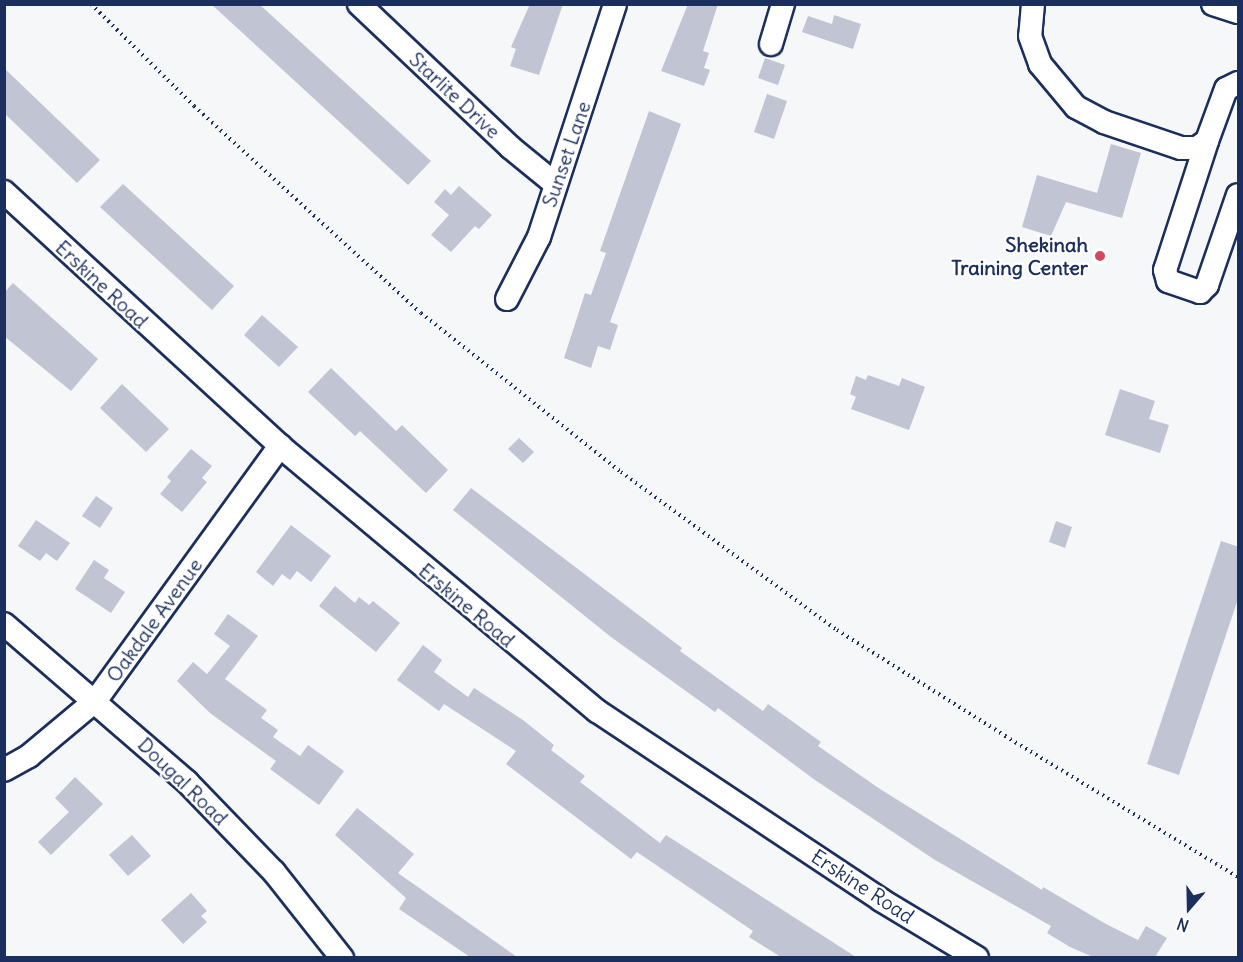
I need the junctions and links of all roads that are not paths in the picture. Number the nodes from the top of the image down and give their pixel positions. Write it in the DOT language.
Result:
graph roads {
  1 [pos="358,4"];
  2 [pos="615,4"];
  3 [pos="783,4"];
  4 [pos="1034,4"];
  5 [pos="1213,4"];
  6 [pos="1239,12"];
  7 [pos="771,44"];
  8 [pos="1239,83"];
  9 [pos="1207,141"];
  10 [pos="554,183"];
  11 [pos="4,192"];
  12 [pos="1239,195"];
  13 [pos="507,299"];
  14 [pos="280,446"];
  15 [pos="4,624"];
  16 [pos="96,700"];
  17 [pos="4,770"];
  18 [pos="342,957"];
  19 [pos="976,957"];
  1 -- 10 [label="street, Starlite Drive"];
  2 -- 10 [label="street, Sunset Lane"];
  3 -- 7 [label="street"];
  4 -- 9 [label="street"];
  5 -- 6 [label="street"];
  8 -- 9 [label="street"];
  9 -- 12 [label="street"];
  10 -- 13 [label="street, Sunset Lane"];
  11 -- 14 [label="street, Erskine Road"];
  14 -- 16 [label="street, Oakdale Avenue"];
  14 -- 19 [label="street, Erskine Road"];
  15 -- 16 [label="street, Dougal Road"];
  16 -- 17 [label="street, Oakdale Avenue"];
  16 -- 18 [label="street, Dougal Road"];
}
